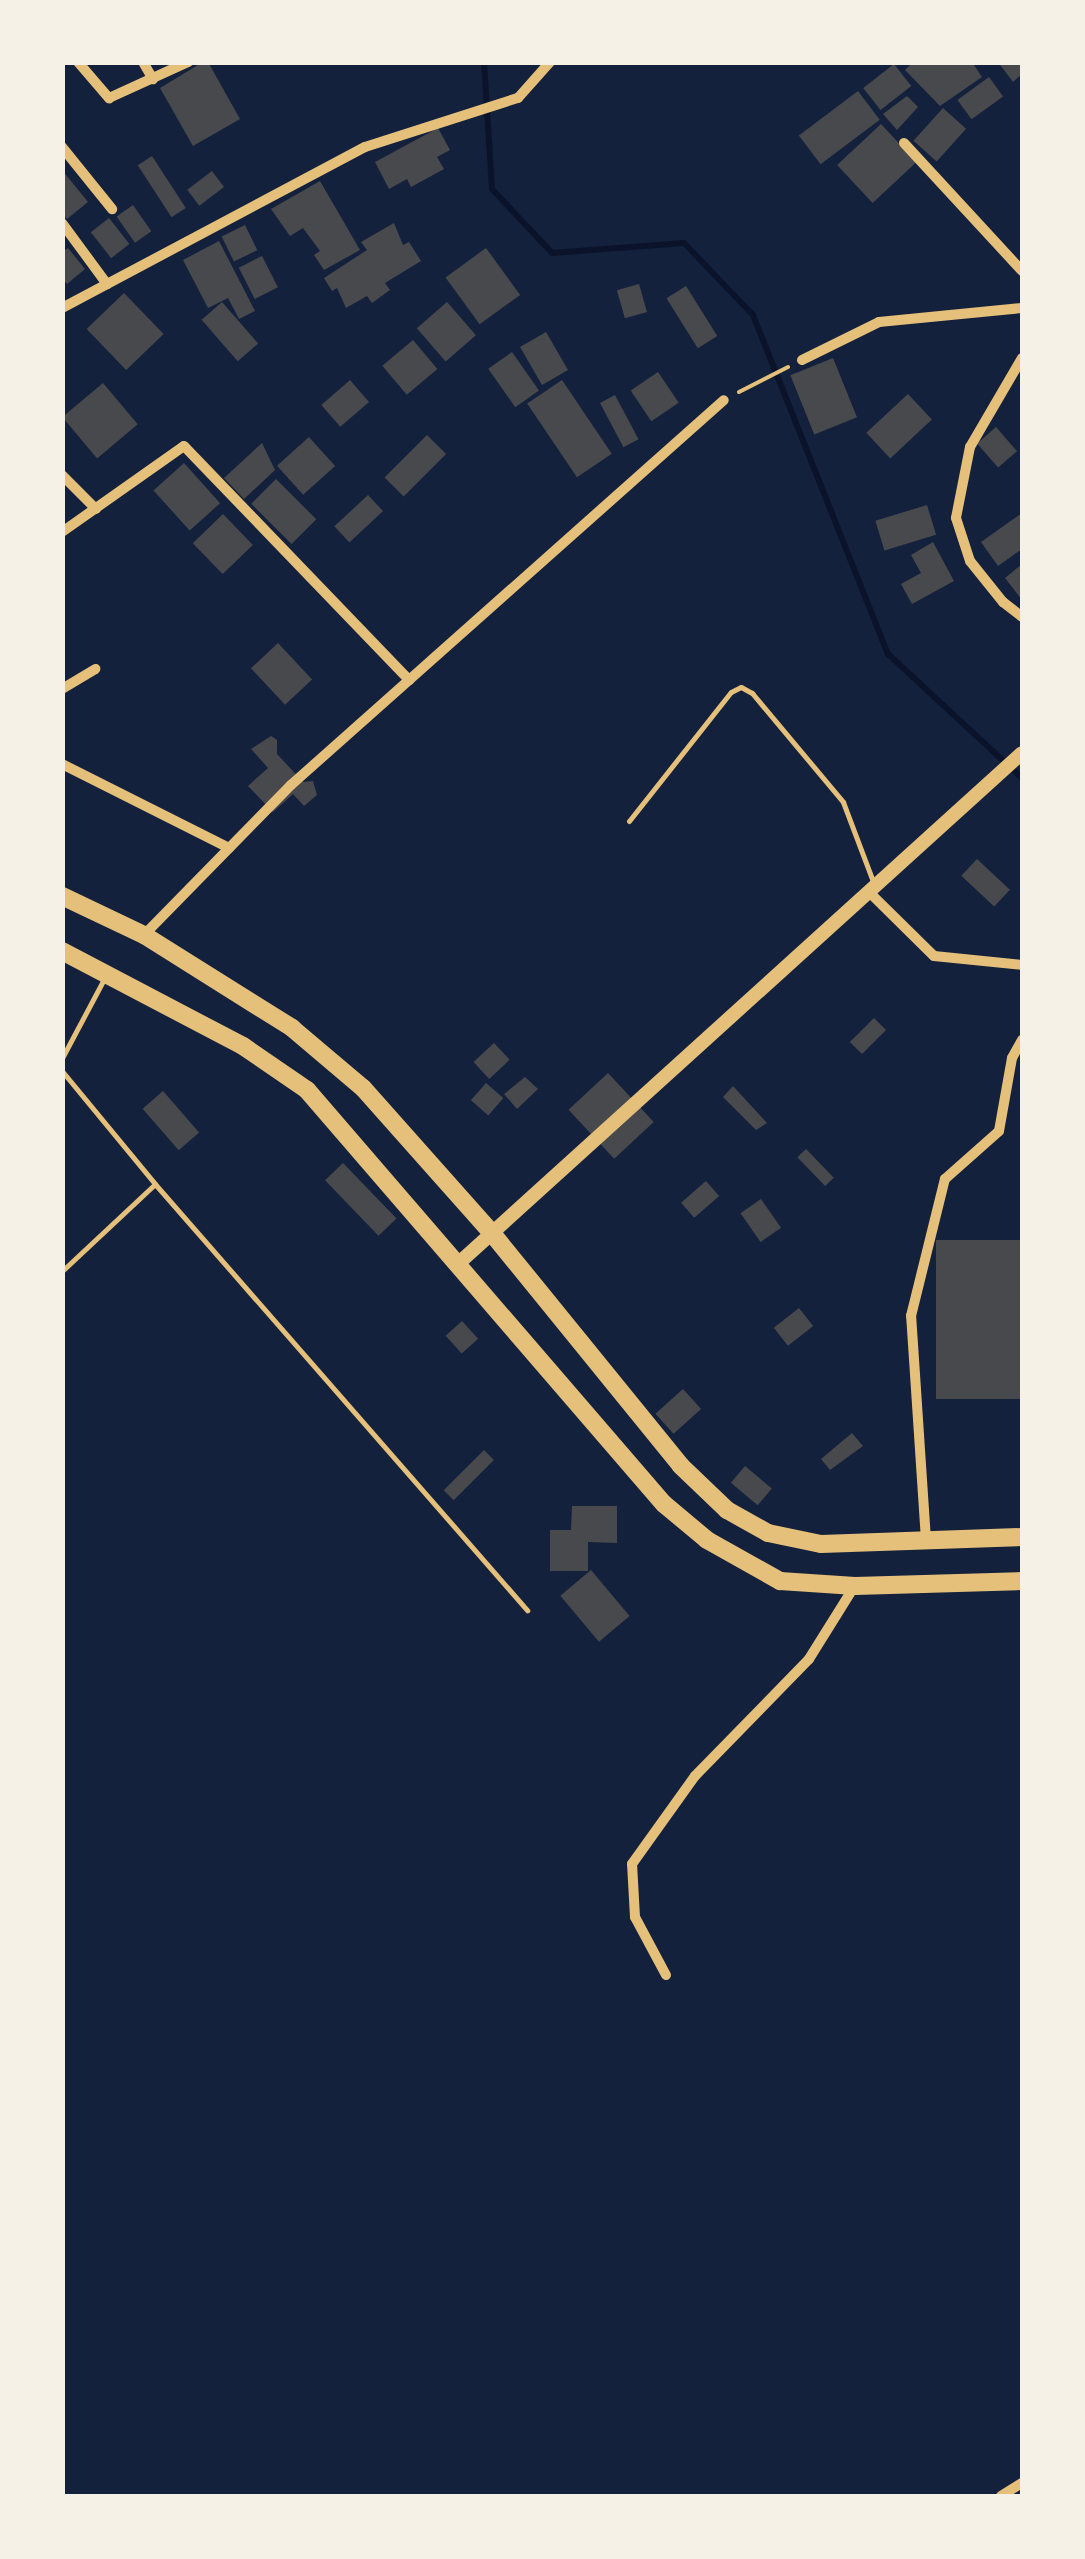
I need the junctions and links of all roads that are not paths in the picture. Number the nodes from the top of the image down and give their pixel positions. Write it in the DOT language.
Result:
graph roads {
  1 [pos="78,62"];
  2 [pos="143,62"];
  3 [pos="188,62"];
  4 [pos="550,62"];
  5 [pos="153,80"];
  6 [pos="904,143"];
  7 [pos="62,147"];
  8 [pos="112,208"];
  9 [pos="62,223"];
  10 [pos="1022,271"];
  11 [pos="107,284"];
  12 [pos="62,308"];
  13 [pos="1022,308"];
  14 [pos="1022,358"];
  15 [pos="802,360"];
  16 [pos="724,400"];
  17 [pos="62,475"];
  18 [pos="96,508"];
  19 [pos="62,532"];
  20 [pos="1022,617"];
  21 [pos="96,669"];
  22 [pos="409,680"];
  23 [pos="62,689"];
  24 [pos="1022,753"];
  25 [pos="62,764"];
  26 [pos="629,821"];
  27 [pos="229,848"];
  28 [pos="872,889"];
  29 [pos="62,896"];
  30 [pos="144,936"];
  31 [pos="62,951"];
  32 [pos="1022,965"];
  33 [pos="106,974"];
  34 [pos="1022,1040"];
  35 [pos="62,1058"];
  36 [pos="62,1070"];
  37 [pos="155,1184"];
  38 [pos="492,1232"];
  39 [pos="460,1262"];
  40 [pos="62,1271"];
  41 [pos="1022,1536"];
  42 [pos="926,1540"];
  43 [pos="1022,1580"];
  44 [pos="855,1586"];
  45 [pos="527,1610"];
  46 [pos="666,1976"];
  47 [pos="1022,2483"];
  48 [pos="1001,2496"];
  1 -- 5 [label="street"];
  2 -- 5 [label="street"];
  3 -- 5 [label="street"];
  4 -- 11 [label="street"];
  6 -- 10 [label="street"];
  7 -- 8 [label="street"];
  9 -- 11 [label="street"];
  11 -- 12 [label="street"];
  13 -- 15 [label="street"];
  14 -- 20 [label="street"];
  16 -- 22 [label="street"];
  17 -- 18 [label="street"];
  18 -- 19 [label="street"];
  18 -- 22 [label="street"];
  21 -- 23 [label="street"];
  22 -- 27 [label="street"];
  24 -- 28 [label="street"];
  25 -- 27 [label="street"];
  26 -- 28 [label="lane"];
  27 -- 30 [label="street"];
  28 -- 32 [label="street"];
  28 -- 38 [label="street"];
  29 -- 30 [label="main road"];
  30 -- 38 [label="main road"];
  31 -- 33 [label="main road"];
  33 -- 35 [label="lane"];
  33 -- 39 [label="main road"];
  34 -- 42 [label="street"];
  36 -- 37 [label="lane"];
  37 -- 40 [label="lane"];
  37 -- 45 [label="lane"];
  38 -- 39 [label="street"];
  38 -- 42 [label="main road"];
  39 -- 44 [label="main road"];
  41 -- 42 [label="main road"];
  43 -- 44 [label="main road"];
  44 -- 46 [label="street"];
  47 -- 48 [label="street"];
}
